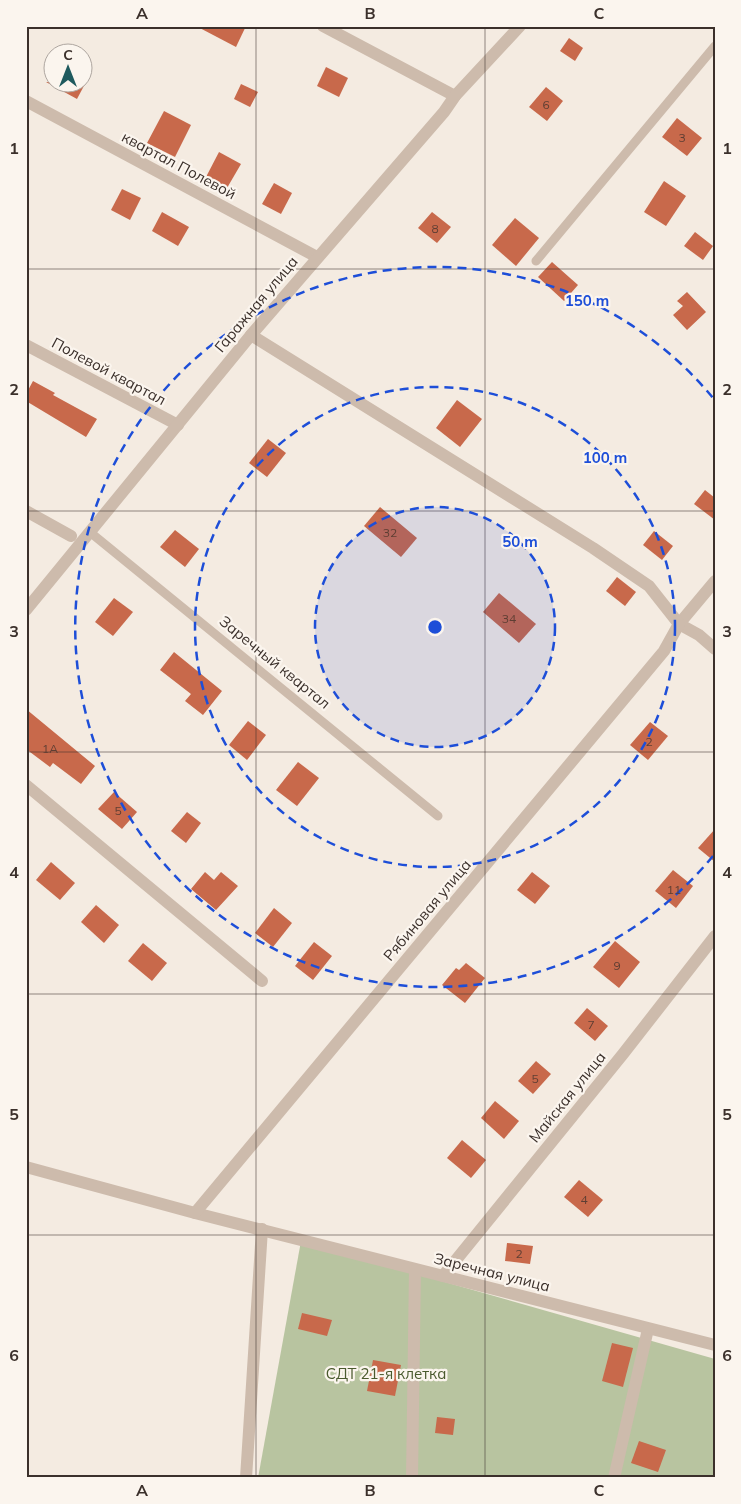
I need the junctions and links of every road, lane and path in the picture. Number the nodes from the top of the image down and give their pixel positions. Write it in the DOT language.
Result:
graph roads {
  1 [pos="323,26"];
  2 [pos="520,26"];
  3 [pos="715,46"];
  4 [pos="455,96"];
  5 [pos="26,101"];
  6 [pos="317,257"];
  7 [pos="536,261"];
  8 [pos="251,335"];
  9 [pos="26,345"];
  10 [pos="178,425"];
  11 [pos="26,511"];
  12 [pos="90,533"];
  13 [pos="71,536"];
  14 [pos="715,581"];
  15 [pos="26,610"];
  16 [pos="679,624"];
  17 [pos="715,649"];
  18 [pos="26,786"];
  19 [pos="438,816"];
  20 [pos="715,936"];
  21 [pos="262,981"];
  22 [pos="26,1166"];
  23 [pos="195,1213"];
  24 [pos="262,1229"];
  25 [pos="415,1270"];
  26 [pos="443,1276"];
  27 [pos="648,1329"];
  28 [pos="715,1345"];
  29 [pos="246,1478"];
  30 [pos="412,1478"];
  31 [pos="614,1478"];
  1 -- 4 [label="street"];
  2 -- 4 [label="street, Гаражная улица"];
  3 -- 7 [label="lane"];
  4 -- 6 [label="street, Гаражная улица"];
  5 -- 6 [label="street, квартал Полевой"];
  6 -- 8 [label="street, Гаражная улица"];
  8 -- 10 [label="street, Гаражная улица"];
  8 -- 16 [label="street"];
  9 -- 10 [label="street, Полевой квартал"];
  10 -- 12 [label="street, Гаражная улица"];
  11 -- 13 [label="street"];
  12 -- 15 [label="street, Гаражная улица"];
  12 -- 19 [label="lane, Заречный квартал"];
  14 -- 16 [label="street, Рябиновая улица"];
  16 -- 17 [label="street"];
  16 -- 23 [label="street, Рябиновая улица"];
  18 -- 21 [label="street"];
  20 -- 26 [label="street, Майская улица"];
  22 -- 23 [label="street, Заречная улица"];
  23 -- 24 [label="street, Заречная улица"];
  24 -- 25 [label="street, Заречная улица"];
  24 -- 29 [label="street"];
  25 -- 26 [label="street, Заречная улица"];
  25 -- 30 [label="street"];
  26 -- 27 [label="street, Заречная улица"];
  27 -- 28 [label="street, Заречная улица"];
  27 -- 31 [label="street"];
}
